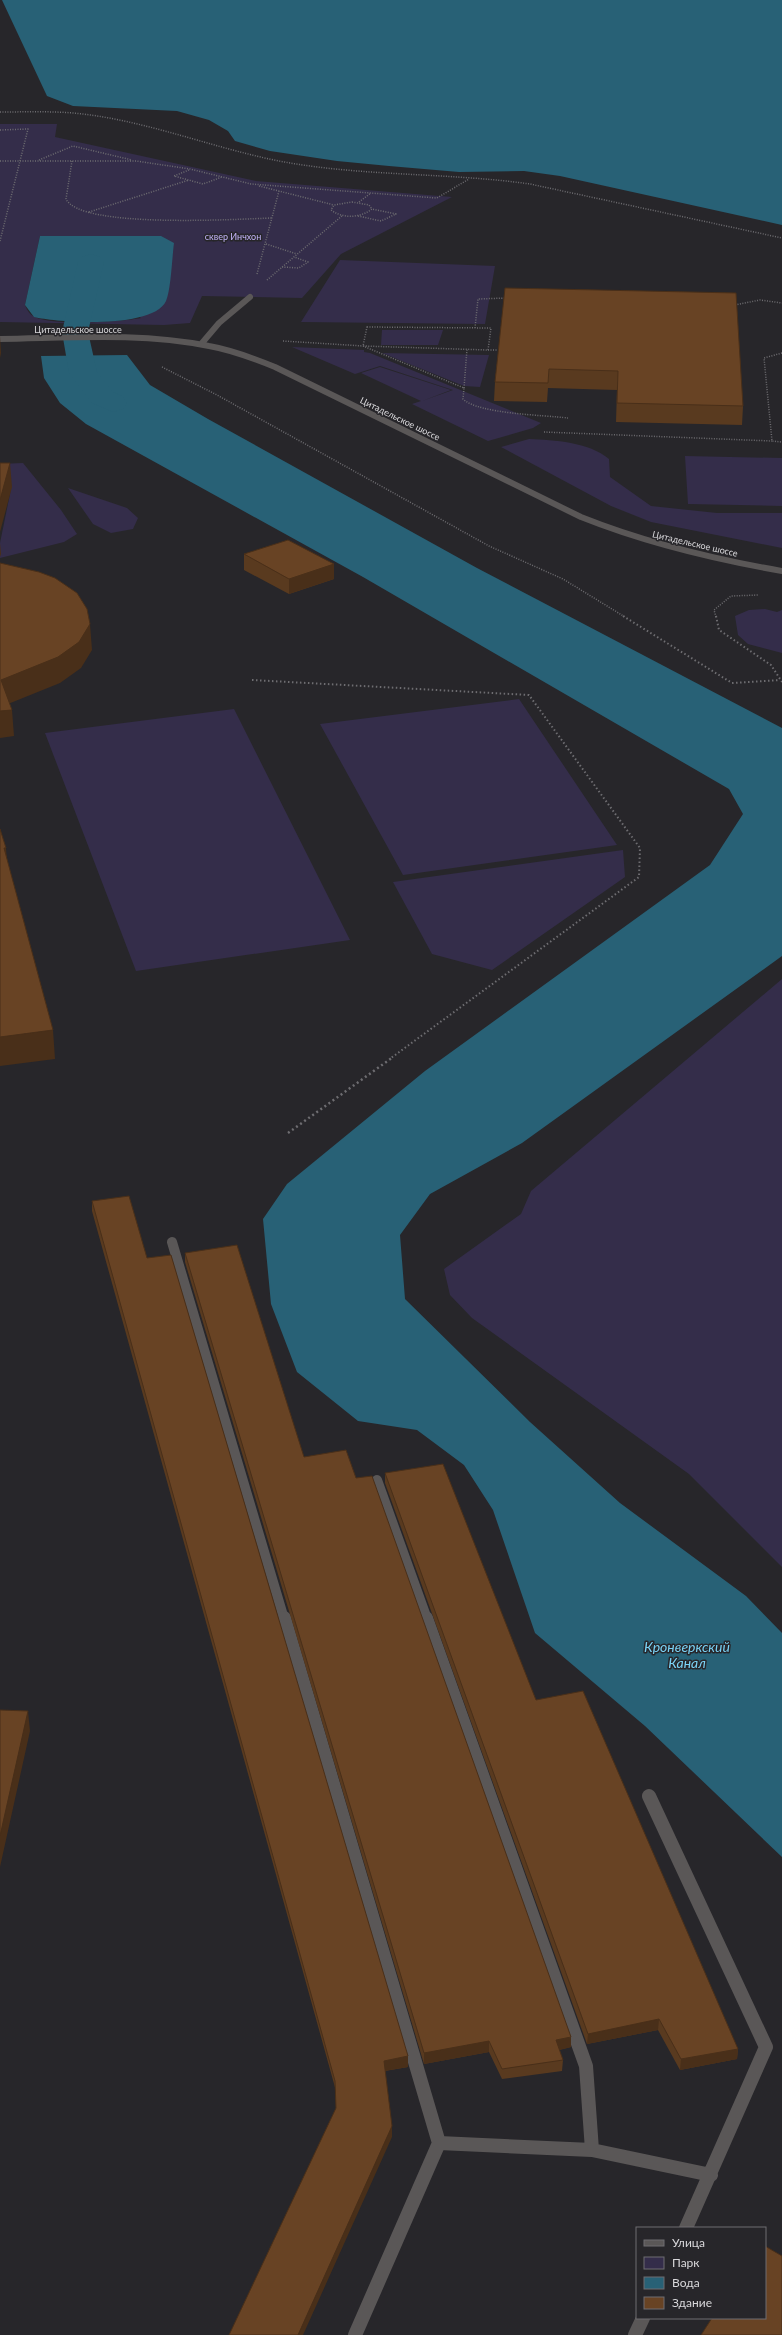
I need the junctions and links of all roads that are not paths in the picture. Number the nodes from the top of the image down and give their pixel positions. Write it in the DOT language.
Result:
graph roads {
  1 [pos="251,295"];
  2 [pos="0,339"];
  3 [pos="202,343"];
  4 [pos="782,571"];
  5 [pos="172,1242"];
  6 [pos="377,1480"];
  7 [pos="648,1796"];
  8 [pos="439,2143"];
  9 [pos="592,2150"];
  10 [pos="711,2175"];
  11 [pos="686,2227"];
  12 [pos="643,2319"];
  13 [pos="355,2335"];
  14 [pos="635,2335"];
  1 -- 3 [label="street"];
  2 -- 3 [label="street, Цитадельское шоссе"];
  3 -- 4 [label="street, Цитадельское шоссе"];
  5 -- 8 [label="street"];
  6 -- 9 [label="street"];
  7 -- 10 [label="street"];
  8 -- 9 [label="street"];
  8 -- 13 [label="street"];
  9 -- 10 [label="street"];
  10 -- 11 [label="street"];
  12 -- 14 [label="street"];
}
